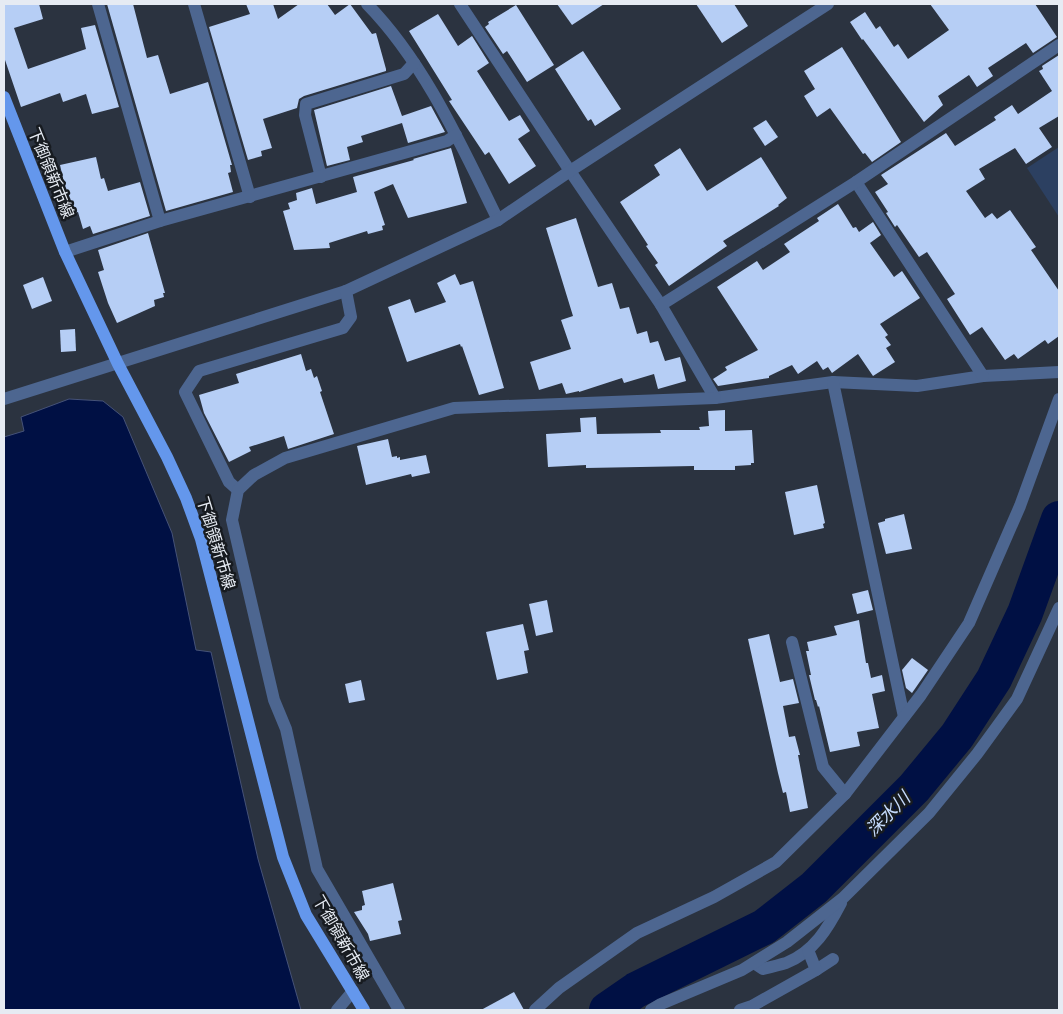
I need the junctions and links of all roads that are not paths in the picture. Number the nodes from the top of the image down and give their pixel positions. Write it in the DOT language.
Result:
graph roads {
  1 [pos="98,4"];
  2 [pos="194,4"];
  3 [pos="367,4"];
  4 [pos="828,4"];
  5 [pos="465,6"];
  6 [pos="1059,45"];
  7 [pos="414,63"];
  8 [pos="4,97"];
  9 [pos="456,135"];
  10 [pos="570,171"];
  11 [pos="321,177"];
  12 [pos="856,182"];
  13 [pos="250,197"];
  14 [pos="498,220"];
  15 [pos="160,221"];
  16 [pos="65,252"];
  17 [pos="346,290"];
  18 [pos="661,304"];
  19 [pos="118,364"];
  20 [pos="1059,372"];
  21 [pos="983,376"];
  22 [pos="834,382"];
  23 [pos="715,398"];
  24 [pos="4,399"];
  25 [pos="1059,399"];
  26 [pos="238,490"];
  27 [pos="1059,608"];
  28 [pos="792,642"];
  29 [pos="904,717"];
  30 [pos="845,794"];
  31 [pos="843,898"];
  32 [pos="808,950"];
  33 [pos="833,959"];
  34 [pos="754,963"];
  35 [pos="816,970"];
  36 [pos="353,991"];
  37 [pos="336,1010"];
  38 [pos="364,1010"];
  39 [pos="399,1010"];
  40 [pos="535,1010"];
  41 [pos="651,1010"];
  42 [pos="740,1010"];
  1 -- 15 [label="street"];
  2 -- 13 [label="street"];
  3 -- 7 [label="street"];
  4 -- 10 [label="street"];
  5 -- 10 [label="street"];
  6 -- 12 [label="street"];
  7 -- 9 [label="street"];
  7 -- 11 [label="street"];
  8 -- 16 [label="main road, 下御領新市線"];
  9 -- 11 [label="street"];
  9 -- 14 [label="street"];
  10 -- 14 [label="street"];
  10 -- 18 [label="street"];
  11 -- 13 [label="street"];
  12 -- 18 [label="street"];
  12 -- 21 [label="street"];
  13 -- 15 [label="street"];
  14 -- 17 [label="street"];
  15 -- 16 [label="street"];
  16 -- 19 [label="main road, 下御領新市線"];
  17 -- 19 [label="street"];
  17 -- 26 [label="street"];
  18 -- 23 [label="street"];
  19 -- 24 [label="street"];
  19 -- 36 [label="main road, 下御領新市線"];
  20 -- 21 [label="street"];
  21 -- 22 [label="street"];
  22 -- 23 [label="street"];
  22 -- 29 [label="street"];
  23 -- 26 [label="street"];
  25 -- 29 [label="street"];
  26 -- 39 [label="street"];
  27 -- 31 [label="street"];
  28 -- 30 [label="street"];
  29 -- 30 [label="street"];
  30 -- 40 [label="street"];
  31 -- 32 [label="street"];
  31 -- 34 [label="street"];
  32 -- 34 [label="street"];
  32 -- 35 [label="street"];
  33 -- 35 [label="street"];
  34 -- 41 [label="street"];
  35 -- 42 [label="street"];
  36 -- 37 [label="street"];
  36 -- 38 [label="main road, 下御領新市線"];
}
